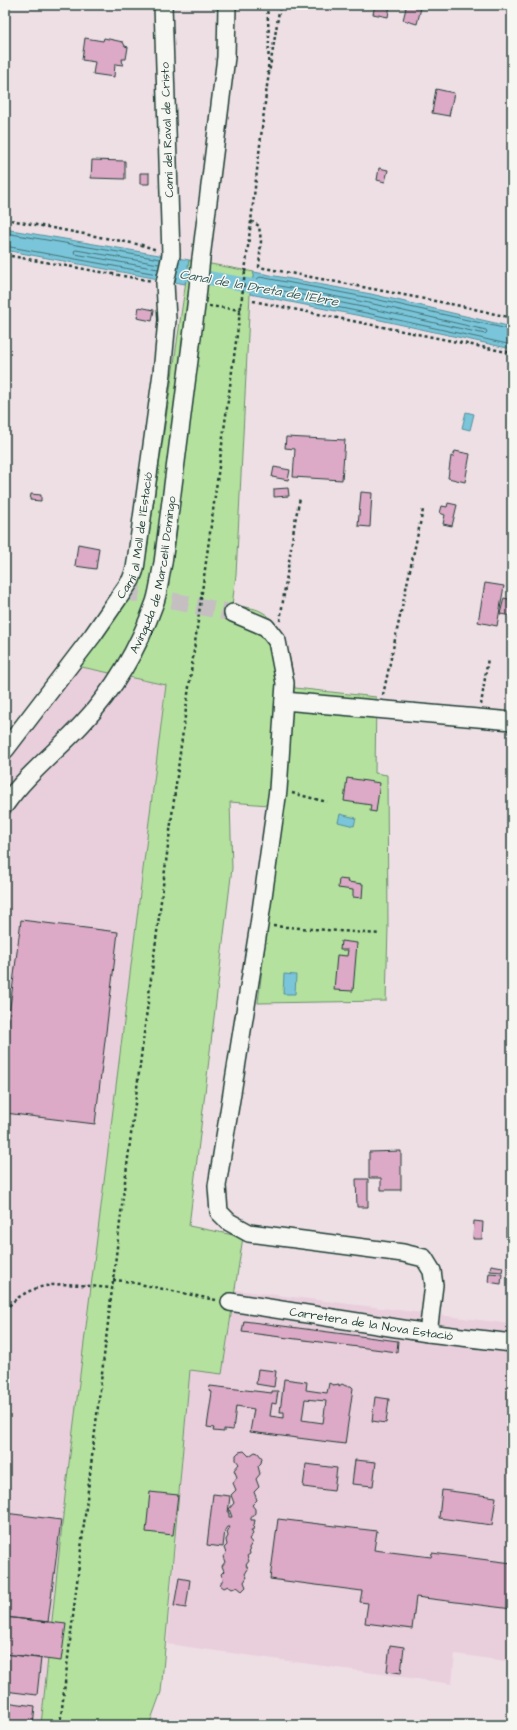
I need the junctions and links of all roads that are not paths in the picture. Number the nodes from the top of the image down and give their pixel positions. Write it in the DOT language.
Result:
graph roads {
  1 [pos="163,5"];
  2 [pos="227,5"];
  3 [pos="165,283"];
  4 [pos="233,613"];
  5 [pos="284,701"];
  6 [pos="512,721"];
  7 [pos="5,750"];
  8 [pos="5,805"];
  9 [pos="230,1302"];
  10 [pos="428,1333"];
  11 [pos="512,1343"];
  1 -- 3 [label="street, Camí del Raval de Cristo"];
  2 -- 8 [label="street, Avinguda de Marcel·lí Domingo, bridge"];
  3 -- 7 [label="street, Camí al Moll de l'Estació"];
  4 -- 5 [label="street"];
  5 -- 6 [label="street"];
  5 -- 10 [label="street"];
  9 -- 10 [label="street, Carretera de la Nova Estació"];
  10 -- 11 [label="street, Carretera de la Nova Estació"];
}
